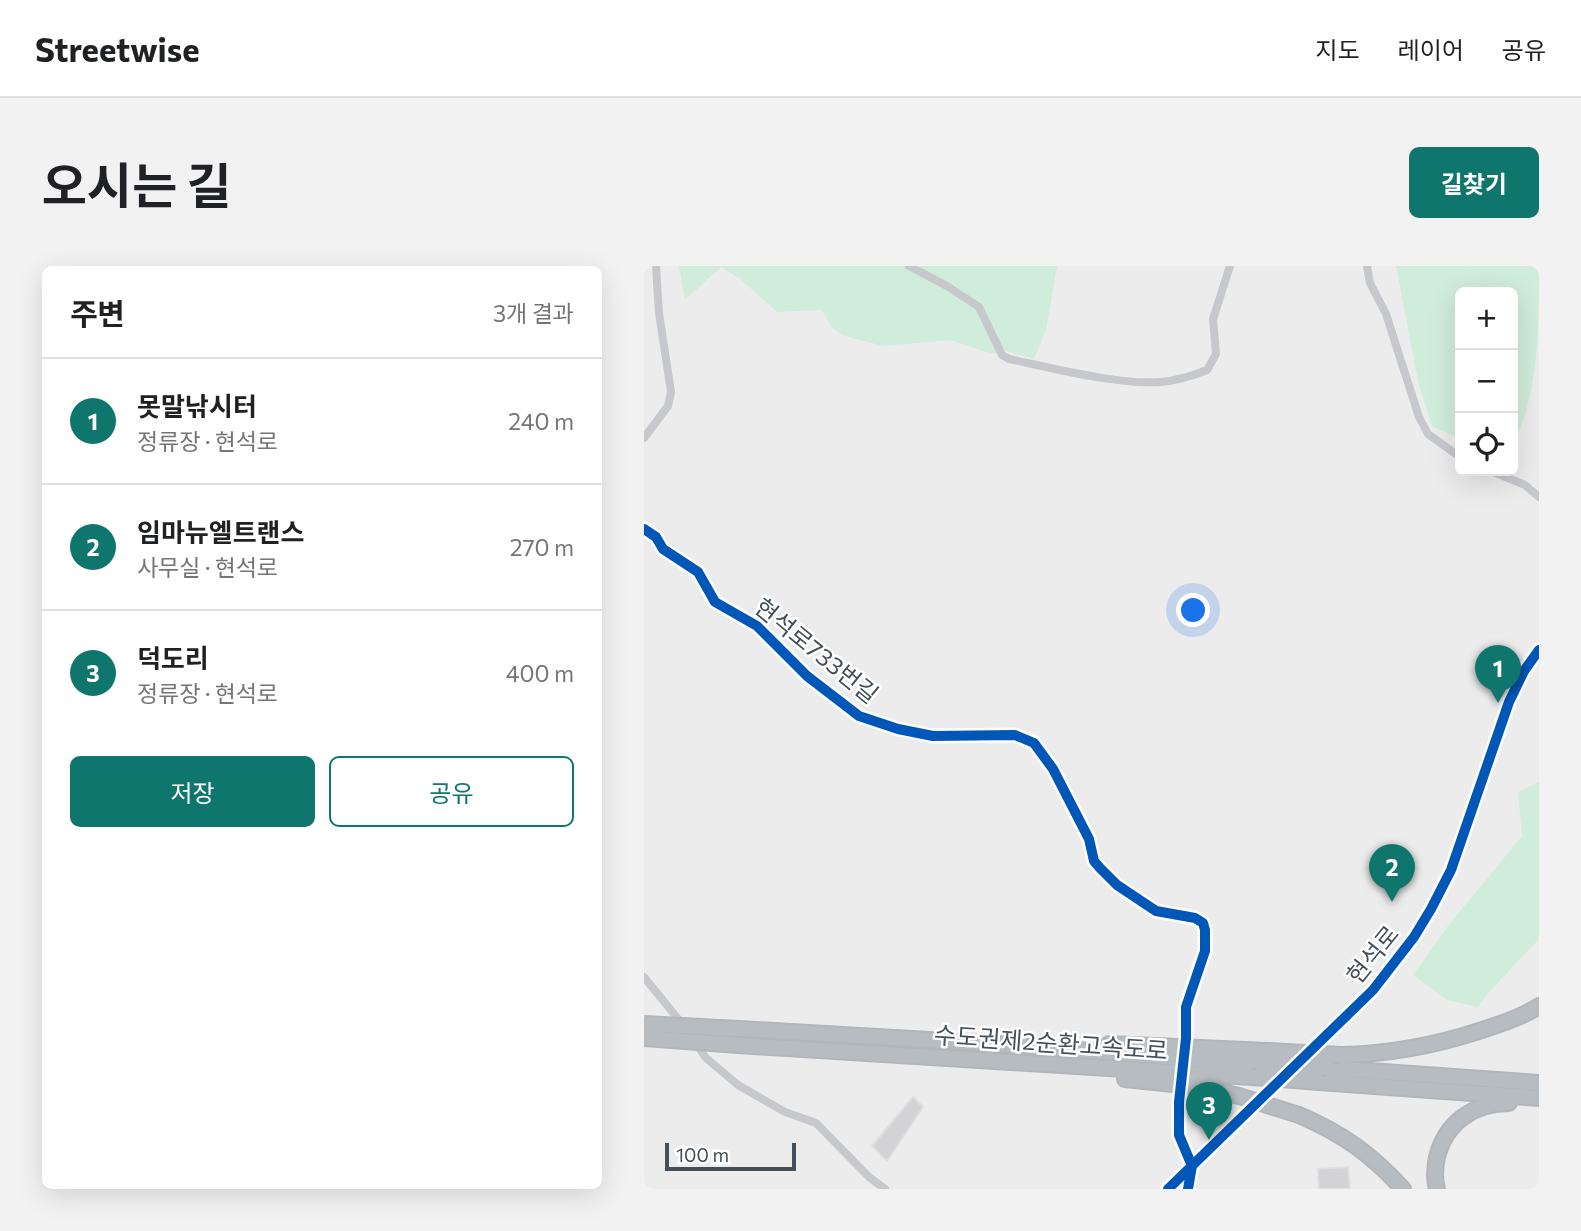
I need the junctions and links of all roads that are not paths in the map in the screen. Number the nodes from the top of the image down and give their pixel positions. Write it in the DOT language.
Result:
graph roads {
  1 [pos="656,266"];
  2 [pos="909,266"];
  3 [pos="1230,266"];
  4 [pos="1367,266"];
  5 [pos="644,438"];
  6 [pos="1455,453"];
  7 [pos="1502,476"];
  8 [pos="1539,497"];
  9 [pos="644,530"];
  10 [pos="1539,650"];
  11 [pos="644,977"];
  12 [pos="1539,1006"];
  13 [pos="644,1024"];
  14 [pos="644,1038"];
  15 [pos="1186,1038"];
  16 [pos="887,1055"];
  17 [pos="1265,1058"];
  18 [pos="1539,1083"];
  19 [pos="1539,1100"];
  20 [pos="1179,1102"];
  21 [pos="1192,1166"];
  22 [pos="885,1189"];
  23 [pos="1168,1189"];
  24 [pos="1188,1189"];
  25 [pos="1403,1189"];
  26 [pos="1437,1189"];
  1 -- 5 [label="street"];
  2 -- 3 [label="street"];
  4 -- 6 [label="street"];
  7 -- 8 [label="street"];
  9 -- 15 [label="street, 현석로733번길"];
  10 -- 21 [label="street, 현석로"];
  11 -- 22 [label="street"];
  12 -- 17 [label="highway, bridge"];
  13 -- 17 [label="highway, 수도권제2순환고속도로, bridge"];
  14 -- 16 [label="highway, 수도권제2순환고속도로, bridge"];
  16 -- 19 [label="highway, 수도권제2순환고속도로, bridge"];
  16 -- 25 [label="highway, bridge"];
  17 -- 18 [label="highway, bridge"];
  19 -- 26 [label="highway"];
  20 -- 21 [label="street"];
  21 -- 23 [label="street, 현석로"];
  21 -- 24 [label="street"];
}
